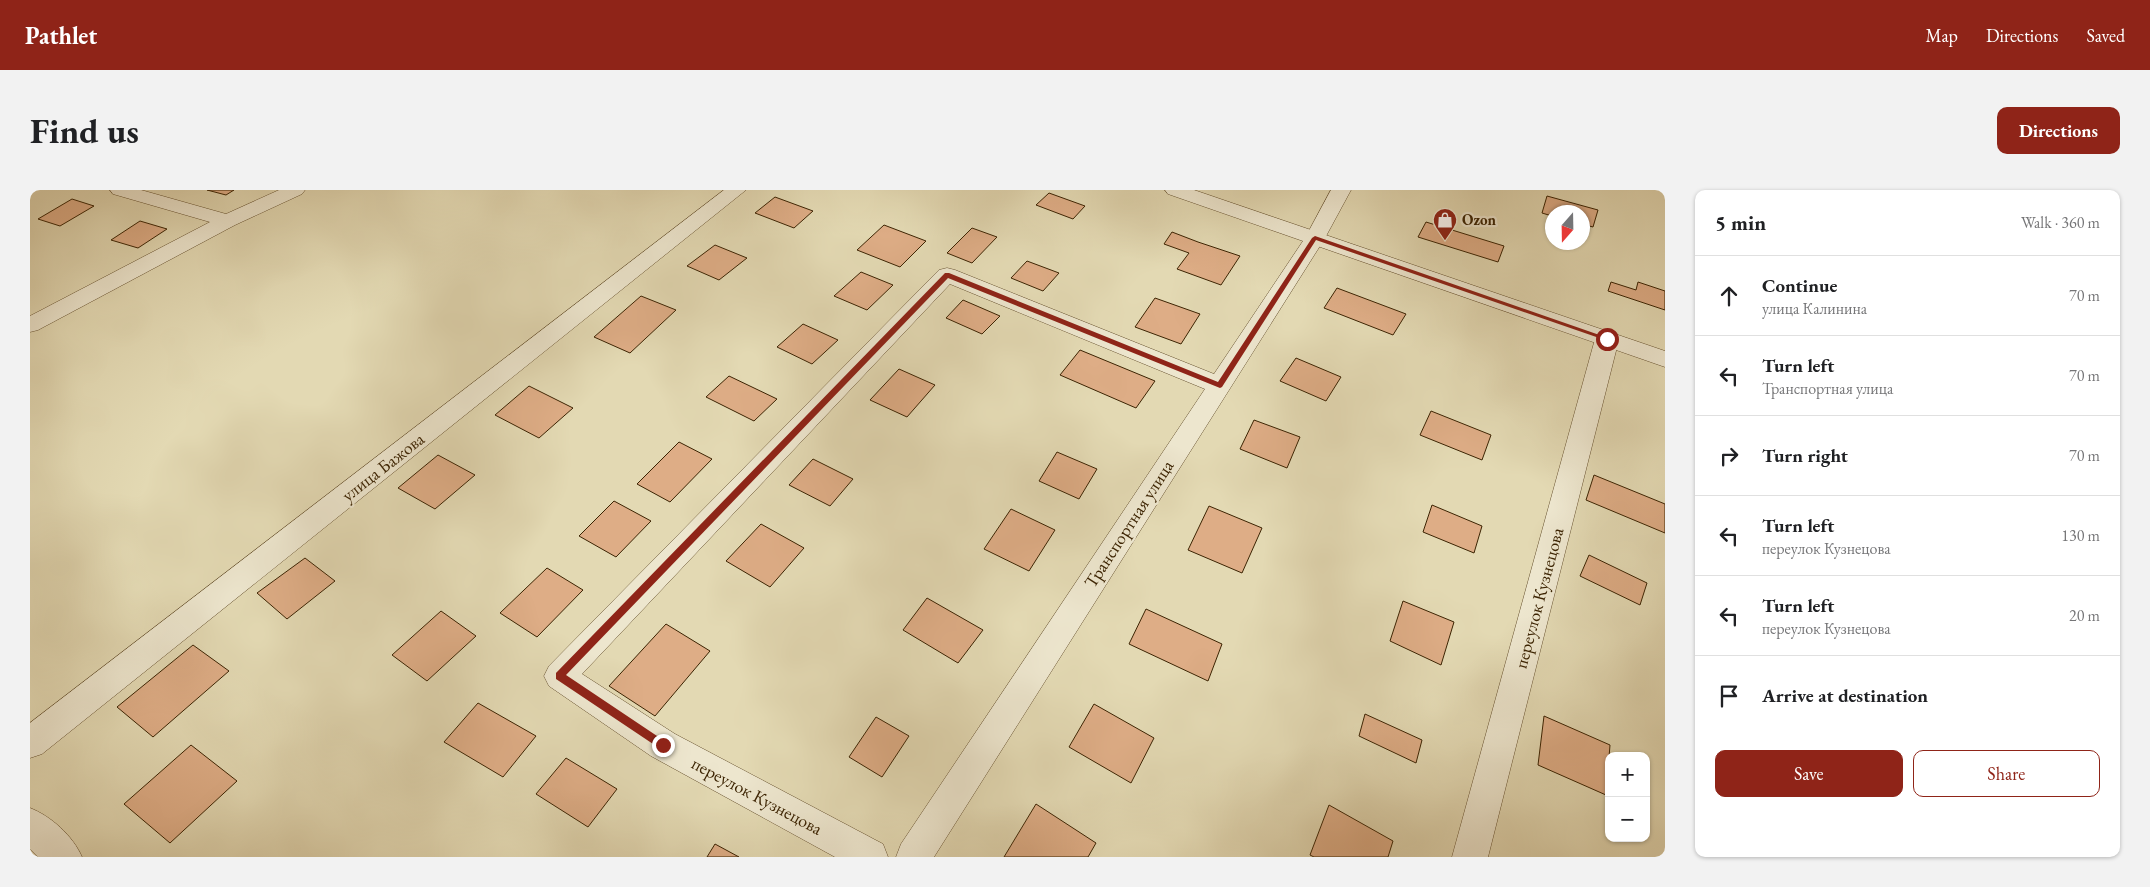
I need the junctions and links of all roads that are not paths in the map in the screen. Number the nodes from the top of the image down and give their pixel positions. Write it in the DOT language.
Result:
graph roads {
  1 [pos="120,190"];
  2 [pos="295,190"];
  3 [pos="736,190"];
  4 [pos="1175,190"];
  5 [pos="1341,190"];
  6 [pos="228,221"];
  7 [pos="1315,238"];
  8 [pos="30,325"];
  9 [pos="1607,339"];
  10 [pos="1665,359"];
  11 [pos="1220,385"];
  12 [pos="30,743"];
  13 [pos="30,825"];
  14 [pos="64,857"];
  15 [pos="870,857"];
  16 [pos="914,857"];
  17 [pos="1470,857"];
  1 -- 6 [label="street"];
  2 -- 6 [label="street"];
  3 -- 12 [label="street, улица Бажова"];
  4 -- 7 [label="street"];
  5 -- 7 [label="street, Транспортная улица"];
  6 -- 8 [label="street"];
  7 -- 9 [label="street"];
  7 -- 11 [label="street, Транспортная улица"];
  9 -- 10 [label="street"];
  9 -- 17 [label="street, переулок Кузнецова"];
  11 -- 15 [label="street, переулок Кузнецова"];
  11 -- 16 [label="street, Транспортная улица"];
  13 -- 14 [label="street"];
}
